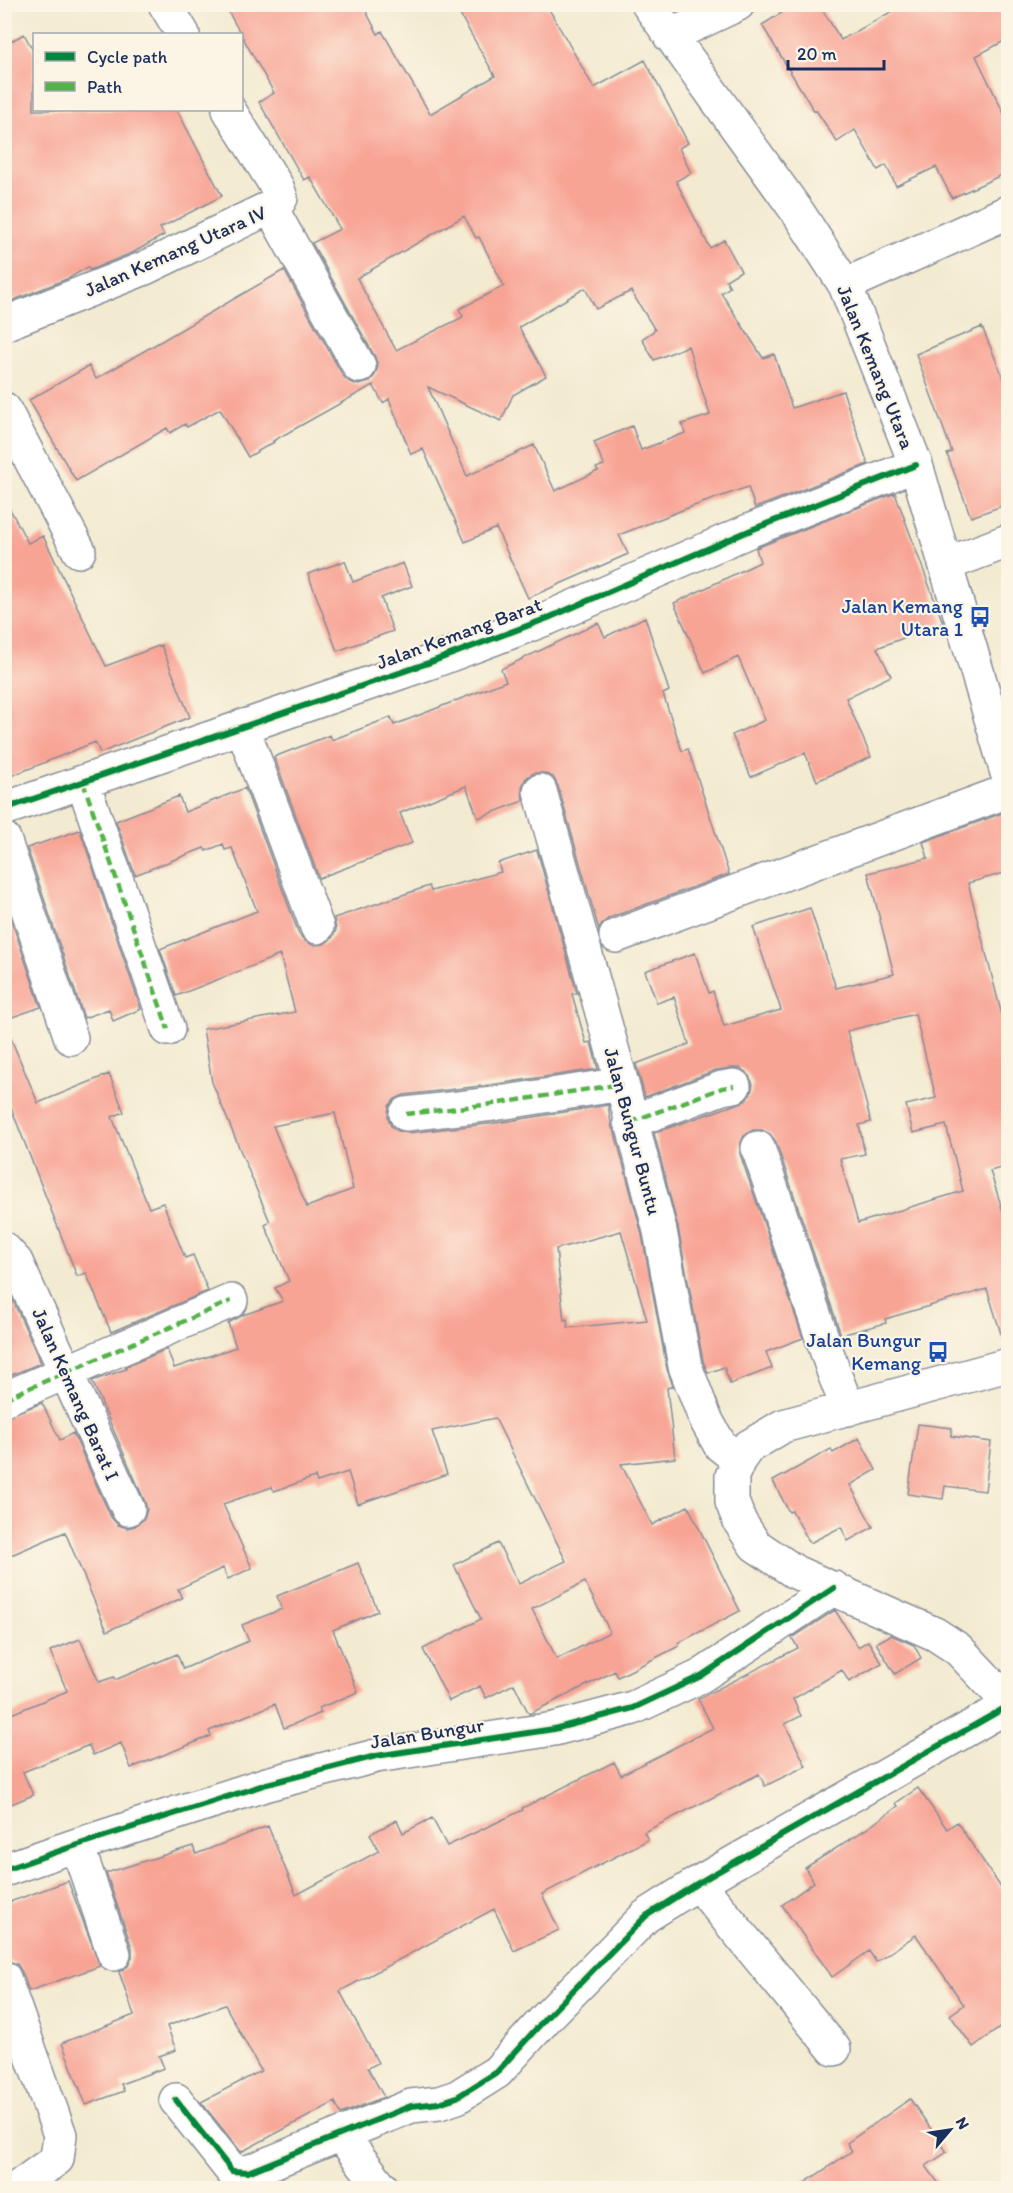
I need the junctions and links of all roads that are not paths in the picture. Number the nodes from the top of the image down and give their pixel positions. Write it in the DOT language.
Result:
graph roads {
  1 [pos="165,4"];
  2 [pos="648,4"];
  3 [pos="738,4"];
  4 [pos="182,33"];
  5 [pos="670,36"];
  6 [pos="230,111"];
  7 [pos="271,208"];
  8 [pos="1008,212"];
  9 [pos="845,285"];
  10 [pos="4,324"];
  11 [pos="359,366"];
  12 [pos="4,409"];
  13 [pos="916,465"];
  14 [pos="1008,541"];
  15 [pos="79,551"];
  16 [pos="946,564"];
  17 [pos="242,726"];
  18 [pos="1008,776"];
  19 [pos="84,782"];
  20 [pos="540,791"];
  21 [pos="1008,791"];
  22 [pos="4,809"];
  23 [pos="4,839"];
  24 [pos="317,927"];
  25 [pos="616,936"];
  26 [pos="168,1029"];
  27 [pos="70,1038"];
  28 [pos="622,1084"];
  29 [pos="734,1086"];
  30 [pos="406,1114"];
  31 [pos="630,1122"];
  32 [pos="758,1148"];
  33 [pos="4,1249"];
  34 [pos="231,1301"];
  35 [pos="1008,1365"];
  36 [pos="67,1372"];
  37 [pos="4,1399"];
  38 [pos="848,1409"];
  39 [pos="740,1460"];
  40 [pos="128,1509"];
  41 [pos="834,1588"];
  42 [pos="1008,1702"];
  43 [pos="1008,1706"];
  44 [pos="77,1845"];
  45 [pos="4,1870"];
  46 [pos="698,1883"];
  47 [pos="114,1954"];
  48 [pos="4,1978"];
  49 [pos="834,2049"];
  50 [pos="176,2100"];
  51 [pos="342,2136"];
  52 [pos="17,2188"];
  53 [pos="382,2188"];
  1 -- 4 [label="street"];
  2 -- 5 [label="street, Jalan Kemang Utara"];
  3 -- 5 [label="street"];
  5 -- 9 [label="street, Jalan Kemang Utara"];
  6 -- 7 [label="street, Jalan Kemang Utara IV"];
  7 -- 10 [label="street, Jalan Kemang Utara IV"];
  7 -- 11 [label="street"];
  8 -- 9 [label="street"];
  9 -- 13 [label="street, Jalan Kemang Utara"];
  12 -- 15 [label="street"];
  13 -- 16 [label="street, Jalan Kemang Utara"];
  13 -- 17 [label="street, Jalan Kemang Barat"];
  14 -- 16 [label="street"];
  16 -- 18 [label="street, Jalan Kemang Utara"];
  17 -- 19 [label="street, Jalan Kemang Barat"];
  17 -- 24 [label="street"];
  19 -- 22 [label="street, Jalan Kemang Barat"];
  19 -- 26 [label="street"];
  20 -- 28 [label="street, Jalan Bungur Buntu"];
  21 -- 25 [label="street"];
  23 -- 27 [label="street"];
  28 -- 30 [label="street"];
  28 -- 31 [label="street, Jalan Bungur Buntu"];
  29 -- 31 [label="street"];
  31 -- 39 [label="street, Jalan Bungur Buntu"];
  32 -- 38 [label="street"];
  33 -- 36 [label="street, Jalan Kemang Barat I"];
  34 -- 36 [label="street"];
  35 -- 38 [label="street"];
  36 -- 37 [label="street"];
  36 -- 40 [label="street, Jalan Kemang Barat I"];
  38 -- 39 [label="street"];
  39 -- 41 [label="street"];
  41 -- 42 [label="street"];
  41 -- 44 [label="street, Jalan Bungur"];
  43 -- 46 [label="street"];
  44 -- 45 [label="street, Jalan Bungur"];
  44 -- 47 [label="street"];
  46 -- 49 [label="street"];
  46 -- 51 [label="street"];
  48 -- 52 [label="street"];
  50 -- 51 [label="street"];
  51 -- 53 [label="street"];
}
